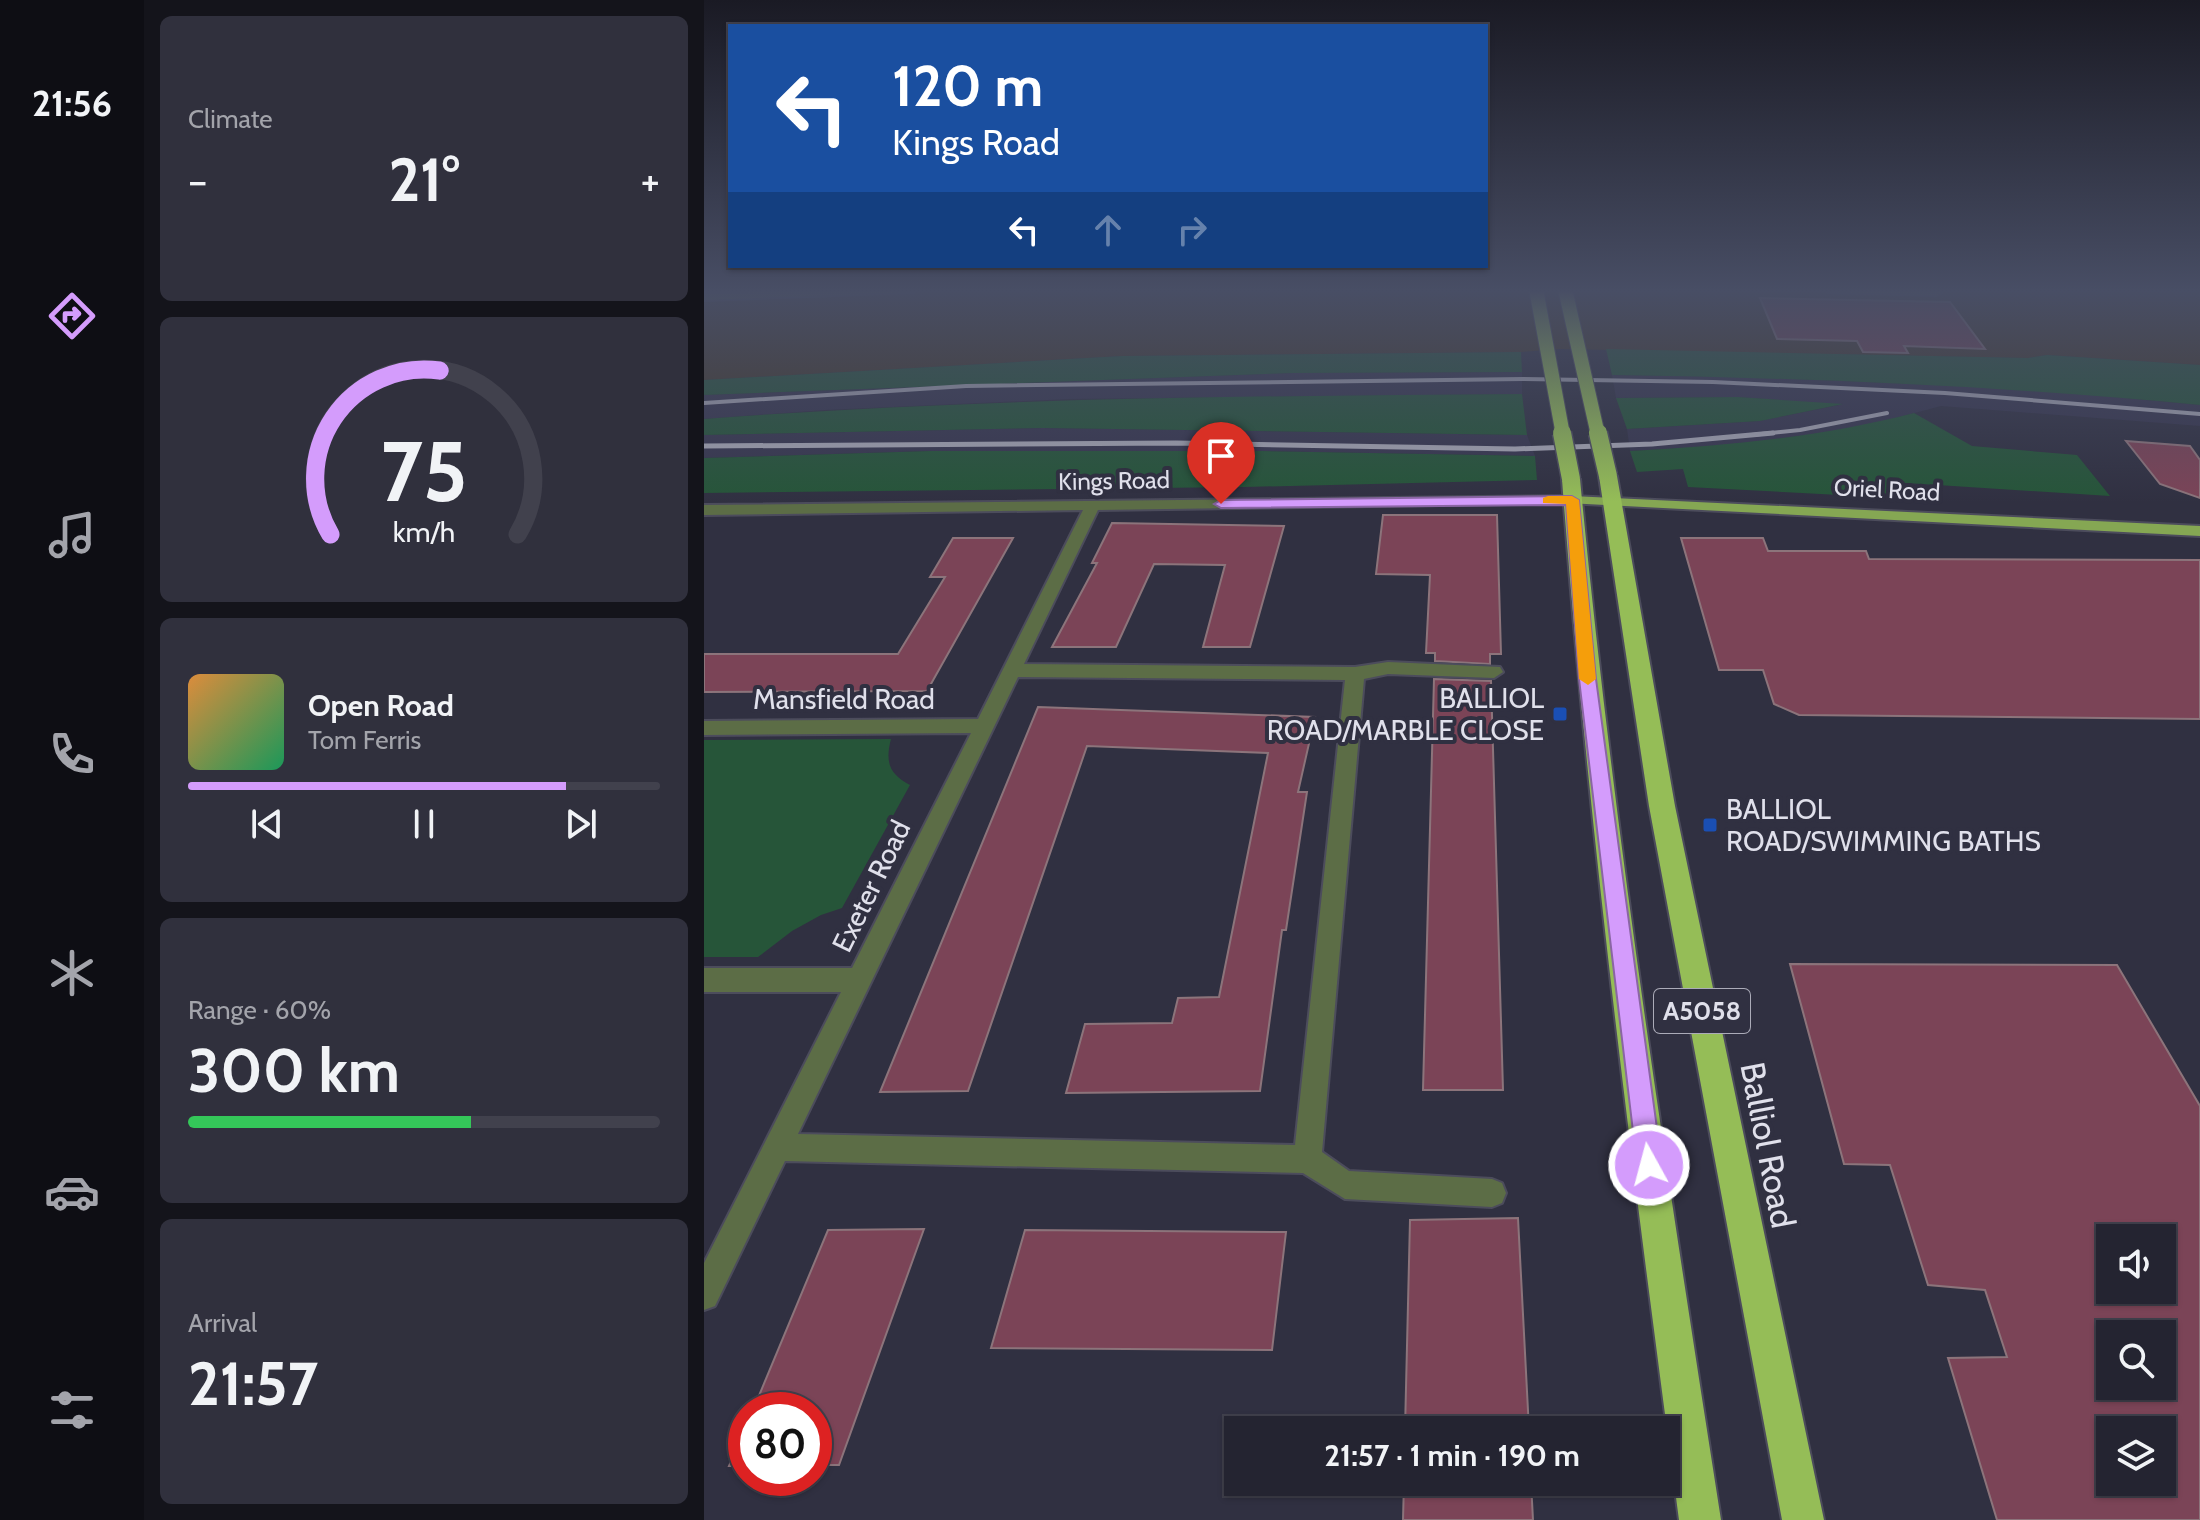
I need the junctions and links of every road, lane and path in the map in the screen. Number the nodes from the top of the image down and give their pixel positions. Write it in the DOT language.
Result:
graph roads {
  1 [pos="1549,360"];
  2 [pos="1581,360"];
  3 [pos="1610,488"];
  4 [pos="1572,490"];
  5 [pos="1093,505"];
  6 [pos="704,510"];
  7 [pos="2200,531"];
  8 [pos="1012,670"];
  9 [pos="1494,672"];
  10 [pos="1355,674"];
  11 [pos="984,726"];
  12 [pos="704,728"];
  13 [pos="704,980"];
  14 [pos="859,980"];
  15 [pos="776,1147"];
  16 [pos="1307,1159"];
  17 [pos="1492,1193"];
  18 [pos="704,1295"];
  19 [pos="1700,1520"];
  20 [pos="1803,1520"];
  1 -- 4 [label="highway, A5058, bridge"];
  2 -- 3 [label="highway, A5058, bridge"];
  3 -- 4 [label="main road, Oriel Road"];
  3 -- 7 [label="main road, Oriel Road"];
  3 -- 20 [label="highway, Balliol Road / A5058"];
  4 -- 5 [label="street, Kings Road"];
  4 -- 19 [label="highway, A5058"];
  5 -- 6 [label="street, Kings Road"];
  5 -- 8 [label="street, Exeter Road"];
  8 -- 10 [label="street"];
  8 -- 11 [label="street, Exeter Road"];
  9 -- 10 [label="street"];
  10 -- 16 [label="street"];
  11 -- 12 [label="street, Mansfield Road"];
  11 -- 14 [label="street, Exeter Road"];
  13 -- 14 [label="street"];
  14 -- 15 [label="street, Exeter Road"];
  15 -- 16 [label="street"];
  15 -- 18 [label="street, Exeter Road"];
  16 -- 17 [label="street"];
}
